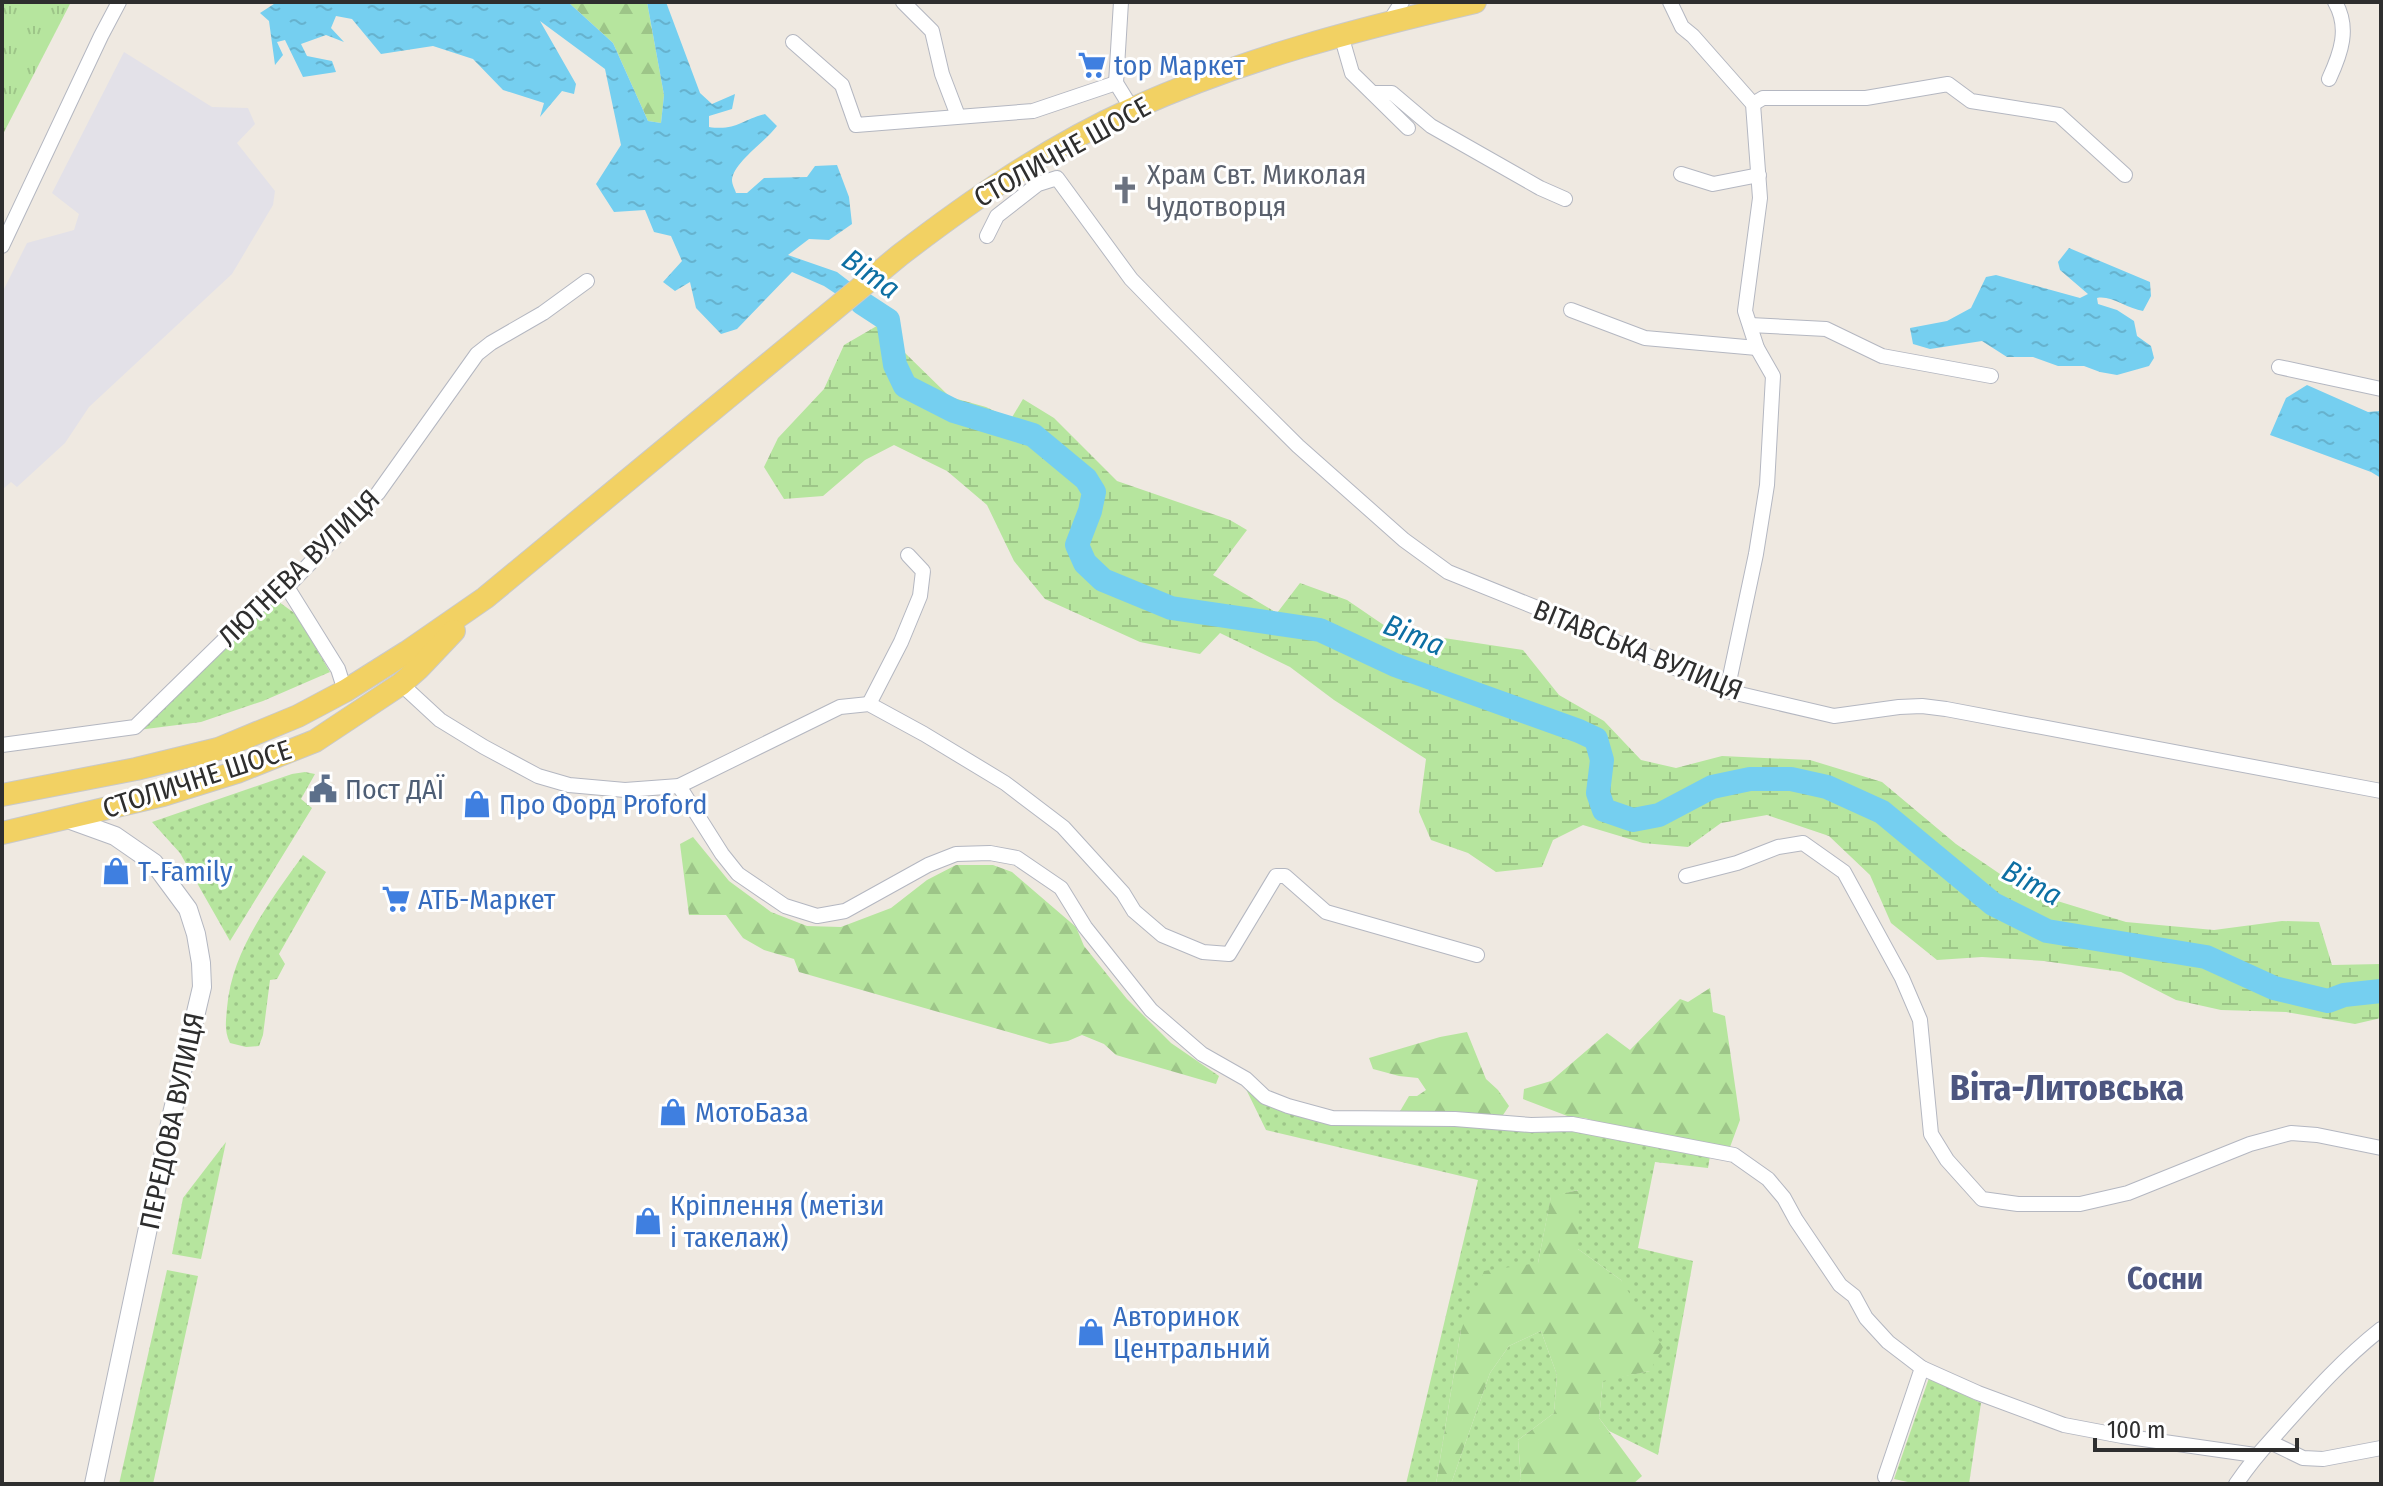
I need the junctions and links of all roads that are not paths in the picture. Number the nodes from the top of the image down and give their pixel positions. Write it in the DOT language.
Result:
graph roads {
  1 [pos="119,2"];
  2 [pos="903,2"];
  3 [pos="1121,2"];
  4 [pos="1402,2"];
  5 [pos="1475,2"];
  6 [pos="1670,2"];
  7 [pos="2335,2"];
  8 [pos="1389,22"];
  9 [pos="1341,35"];
  10 [pos="793,42"];
  11 [pos="2329,79"];
  12 [pos="1116,83"];
  13 [pos="1373,93"];
  14 [pos="1753,104"];
  15 [pos="1132,109"];
  16 [pos="958,116"];
  17 [pos="1408,128"];
  18 [pos="1681,174"];
  19 [pos="1759,175"];
  20 [pos="2125,175"];
  21 [pos="1565,199"];
  22 [pos="987,236"];
  23 [pos="2,246"];
  24 [pos="587,281"];
  25 [pos="1571,310"];
  26 [pos="1750,325"];
  27 [pos="1757,348"];
  28 [pos="2279,367"];
  29 [pos="1991,376"];
  30 [pos="2381,389"];
  31 [pos="908,555"];
  32 [pos="287,587"];
  33 [pos="485,598"];
  34 [pos="401,684"];
  35 [pos="345,691"];
  36 [pos="1727,691"];
  37 [pos="869,704"];
  38 [pos="2,745"];
  39 [pos="57,784"];
  40 [pos="679,786"];
  41 [pos="2381,791"];
  42 [pos="2,795"];
  43 [pos="68,819"];
  44 [pos="2,833"];
  45 [pos="1686,876"];
  46 [pos="1477,955"];
  47 [pos="2381,1148"];
  48 [pos="2381,1329"];
  49 [pos="1922,1368"];
  50 [pos="2270,1442"];
  51 [pos="2381,1448"];
  52 [pos="2255,1455"];
  53 [pos="1885,1477"];
  54 [pos="94,1484"];
  55 [pos="2236,1484"];
  1 -- 23 [label="street"];
  2 -- 16 [label="street"];
  3 -- 12 [label="street"];
  4 -- 8 [label="street"];
  5 -- 8 [label="main road, СТОЛИЧНЕ ШОСЕ"];
  6 -- 14 [label="street"];
  7 -- 11 [label="street"];
  8 -- 9 [label="main road, СТОЛИЧНЕ ШОСЕ"];
  9 -- 13 [label="street"];
  9 -- 15 [label="main road, СТОЛИЧНЕ ШОСЕ"];
  10 -- 16 [label="street"];
  12 -- 15 [label="street"];
  12 -- 16 [label="street"];
  13 -- 17 [label="street"];
  13 -- 21 [label="street"];
  14 -- 19 [label="street"];
  14 -- 20 [label="street"];
  15 -- 33 [label="main road, СТОЛИЧНЕ ШОСЕ"];
  18 -- 19 [label="street"];
  19 -- 26 [label="street"];
  22 -- 36 [label="street, ВІТАВСЬКА ВУЛИЦЯ"];
  24 -- 32 [label="street, ЛЮТНЕВА ВУЛИЦЯ"];
  25 -- 27 [label="street"];
  26 -- 27 [label="street"];
  26 -- 29 [label="street"];
  27 -- 36 [label="street"];
  28 -- 30 [label="street"];
  31 -- 37 [label="street"];
  32 -- 35 [label="street"];
  32 -- 38 [label="street, ЛЮТНЕВА ВУЛИЦЯ"];
  33 -- 34 [label="main road, СТОЛИЧНЕ ШОСЕ"];
  33 -- 35 [label="main road, СТОЛИЧНЕ ШОСЕ"];
  34 -- 40 [label="street"];
  34 -- 43 [label="main road, СТОЛИЧНЕ ШОСЕ"];
  35 -- 39 [label="main road, СТОЛИЧНЕ ШОСЕ"];
  36 -- 41 [label="street, ВІТАВСЬКА ВУЛИЦЯ"];
  37 -- 40 [label="street"];
  37 -- 46 [label="street"];
  39 -- 42 [label="main road, СТОЛИЧНЕ ШОСЕ"];
  39 -- 43 [label="main road"];
  40 -- 49 [label="street"];
  43 -- 44 [label="main road, СТОЛИЧНЕ ШОСЕ"];
  43 -- 54 [label="street, ПЕРЕДОВА ВУЛИЦЯ"];
  45 -- 47 [label="street"];
  48 -- 50 [label="street"];
  49 -- 52 [label="street"];
  49 -- 53 [label="street"];
  50 -- 51 [label="street"];
  50 -- 52 [label="street"];
  52 -- 55 [label="street"];
}
